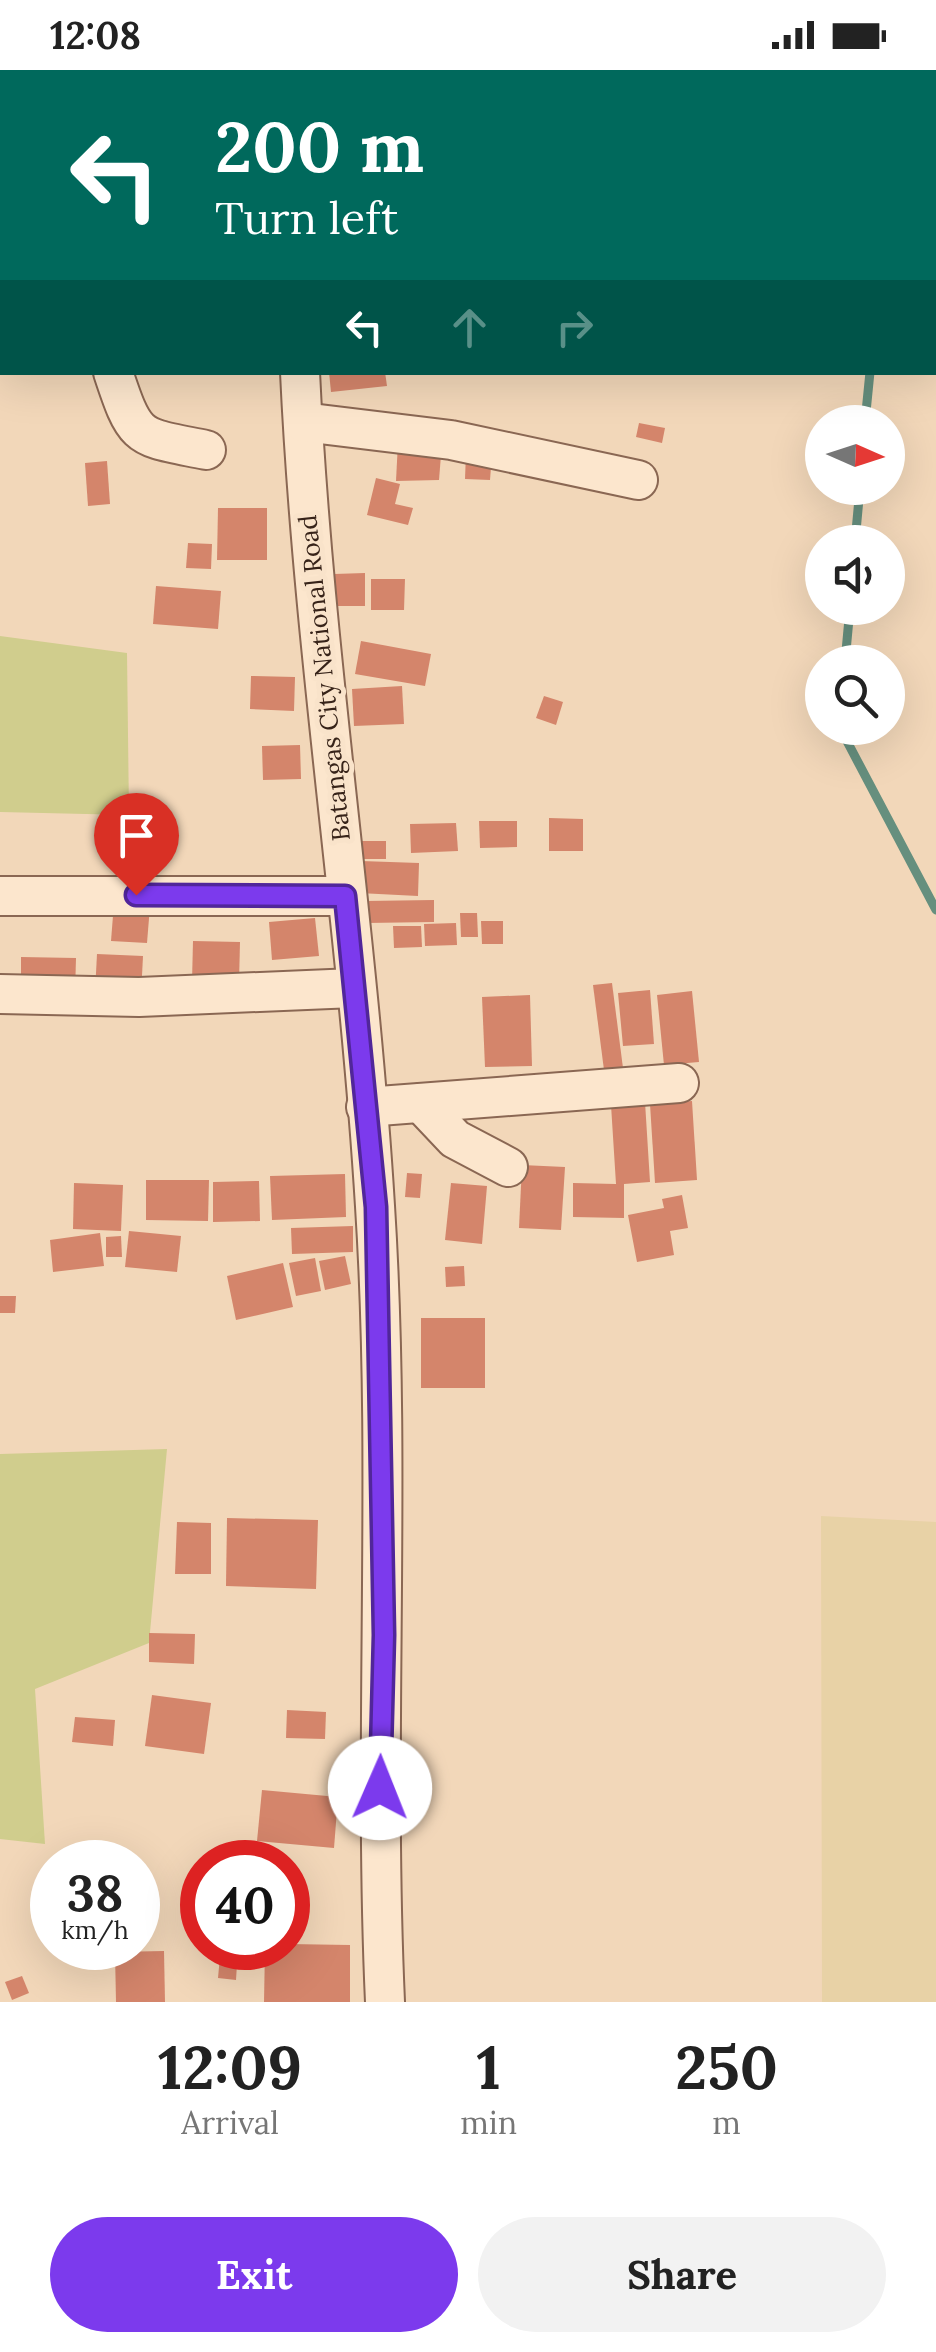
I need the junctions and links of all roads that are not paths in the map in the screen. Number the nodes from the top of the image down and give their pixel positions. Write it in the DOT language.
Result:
graph roads {
  1 [pos="113,375"];
  2 [pos="300,375"];
  3 [pos="303,422"];
  4 [pos="206,450"];
  5 [pos="638,480"];
  6 [pos="0,896"];
  7 [pos="345,896"];
  8 [pos="354,988"];
  9 [pos="0,994"];
  10 [pos="678,1083"];
  11 [pos="421,1102"];
  12 [pos="366,1107"];
  13 [pos="508,1167"];
  14 [pos="385,2002"];
  1 -- 4 [label="street"];
  2 -- 3 [label="street, Batangas City National Road"];
  3 -- 5 [label="street"];
  3 -- 7 [label="street, Batangas City National Road"];
  6 -- 7 [label="street"];
  7 -- 8 [label="street, Batangas City National Road"];
  8 -- 9 [label="street"];
  8 -- 12 [label="street, Batangas City National Road"];
  10 -- 11 [label="street"];
  11 -- 12 [label="street"];
  11 -- 13 [label="street"];
  12 -- 14 [label="street, Batangas City National Road"];
}
